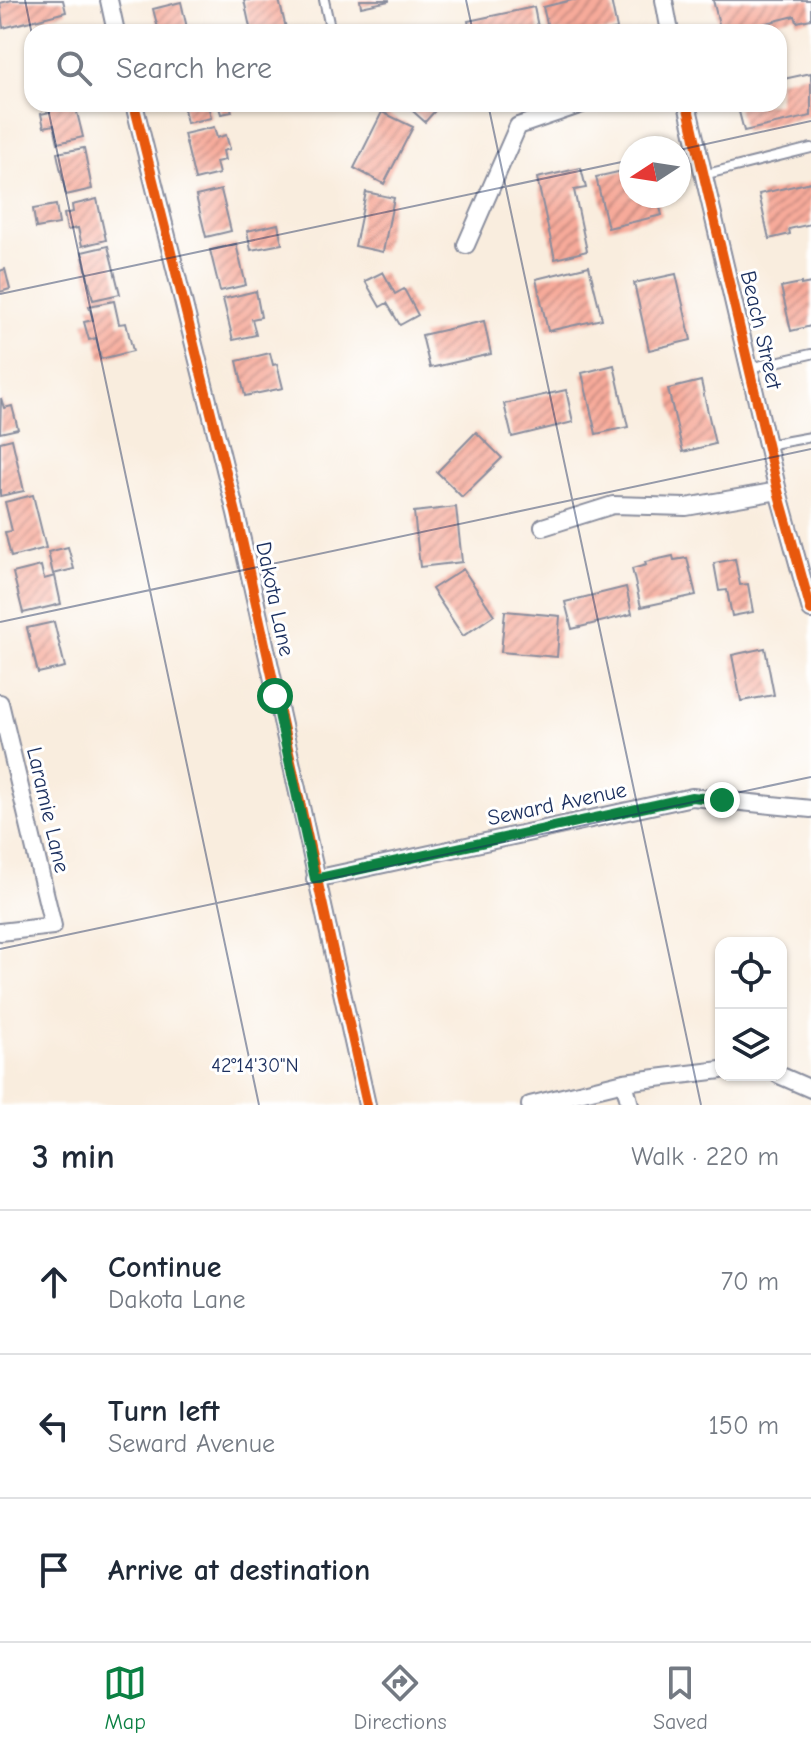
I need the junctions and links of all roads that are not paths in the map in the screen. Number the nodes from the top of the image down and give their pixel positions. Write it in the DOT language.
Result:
graph roads {
  1 [pos="109,0"];
  2 [pos="324,0"];
  3 [pos="664,0"];
  4 [pos="114,24"];
  5 [pos="329,24"];
  6 [pos="668,24"];
  7 [pos="136,112"];
  8 [pos="559,112"];
  9 [pos="689,112"];
  10 [pos="811,148"];
  11 [pos="703,175"];
  12 [pos="466,245"];
  13 [pos="811,354"];
  14 [pos="749,368"];
  15 [pos="811,437"];
  16 [pos="767,445"];
  17 [pos="778,491"];
  18 [pos="543,527"];
  19 [pos="811,610"];
  20 [pos="0,703"];
  21 [pos="811,809"];
  22 [pos="315,879"];
  23 [pos="0,932"];
  24 [pos="715,1071"];
  25 [pos="787,1078"];
  26 [pos="624,1082"];
  27 [pos="811,1089"];
  28 [pos="367,1105"];
  29 [pos="530,1105"];
  30 [pos="630,1105"];
  1 -- 4 [label="street"];
  2 -- 5 [label="lane"];
  3 -- 6 [label="street"];
  7 -- 22 [label="street, Dakota Lane"];
  8 -- 12 [label="street"];
  9 -- 11 [label="street, Beach Street"];
  10 -- 11 [label="lane"];
  11 -- 14 [label="street, Beach Street"];
  13 -- 14 [label="lane"];
  14 -- 16 [label="street, Beach Street"];
  15 -- 16 [label="lane"];
  16 -- 17 [label="street, Beach Street"];
  17 -- 18 [label="street"];
  17 -- 19 [label="street, Beach Street"];
  20 -- 23 [label="street, Laramie Lane"];
  21 -- 22 [label="street, Seward Avenue"];
  22 -- 28 [label="street, Dakota Lane"];
  24 -- 26 [label="street"];
  25 -- 27 [label="street"];
  26 -- 29 [label="street"];
  26 -- 30 [label="street"];
}
